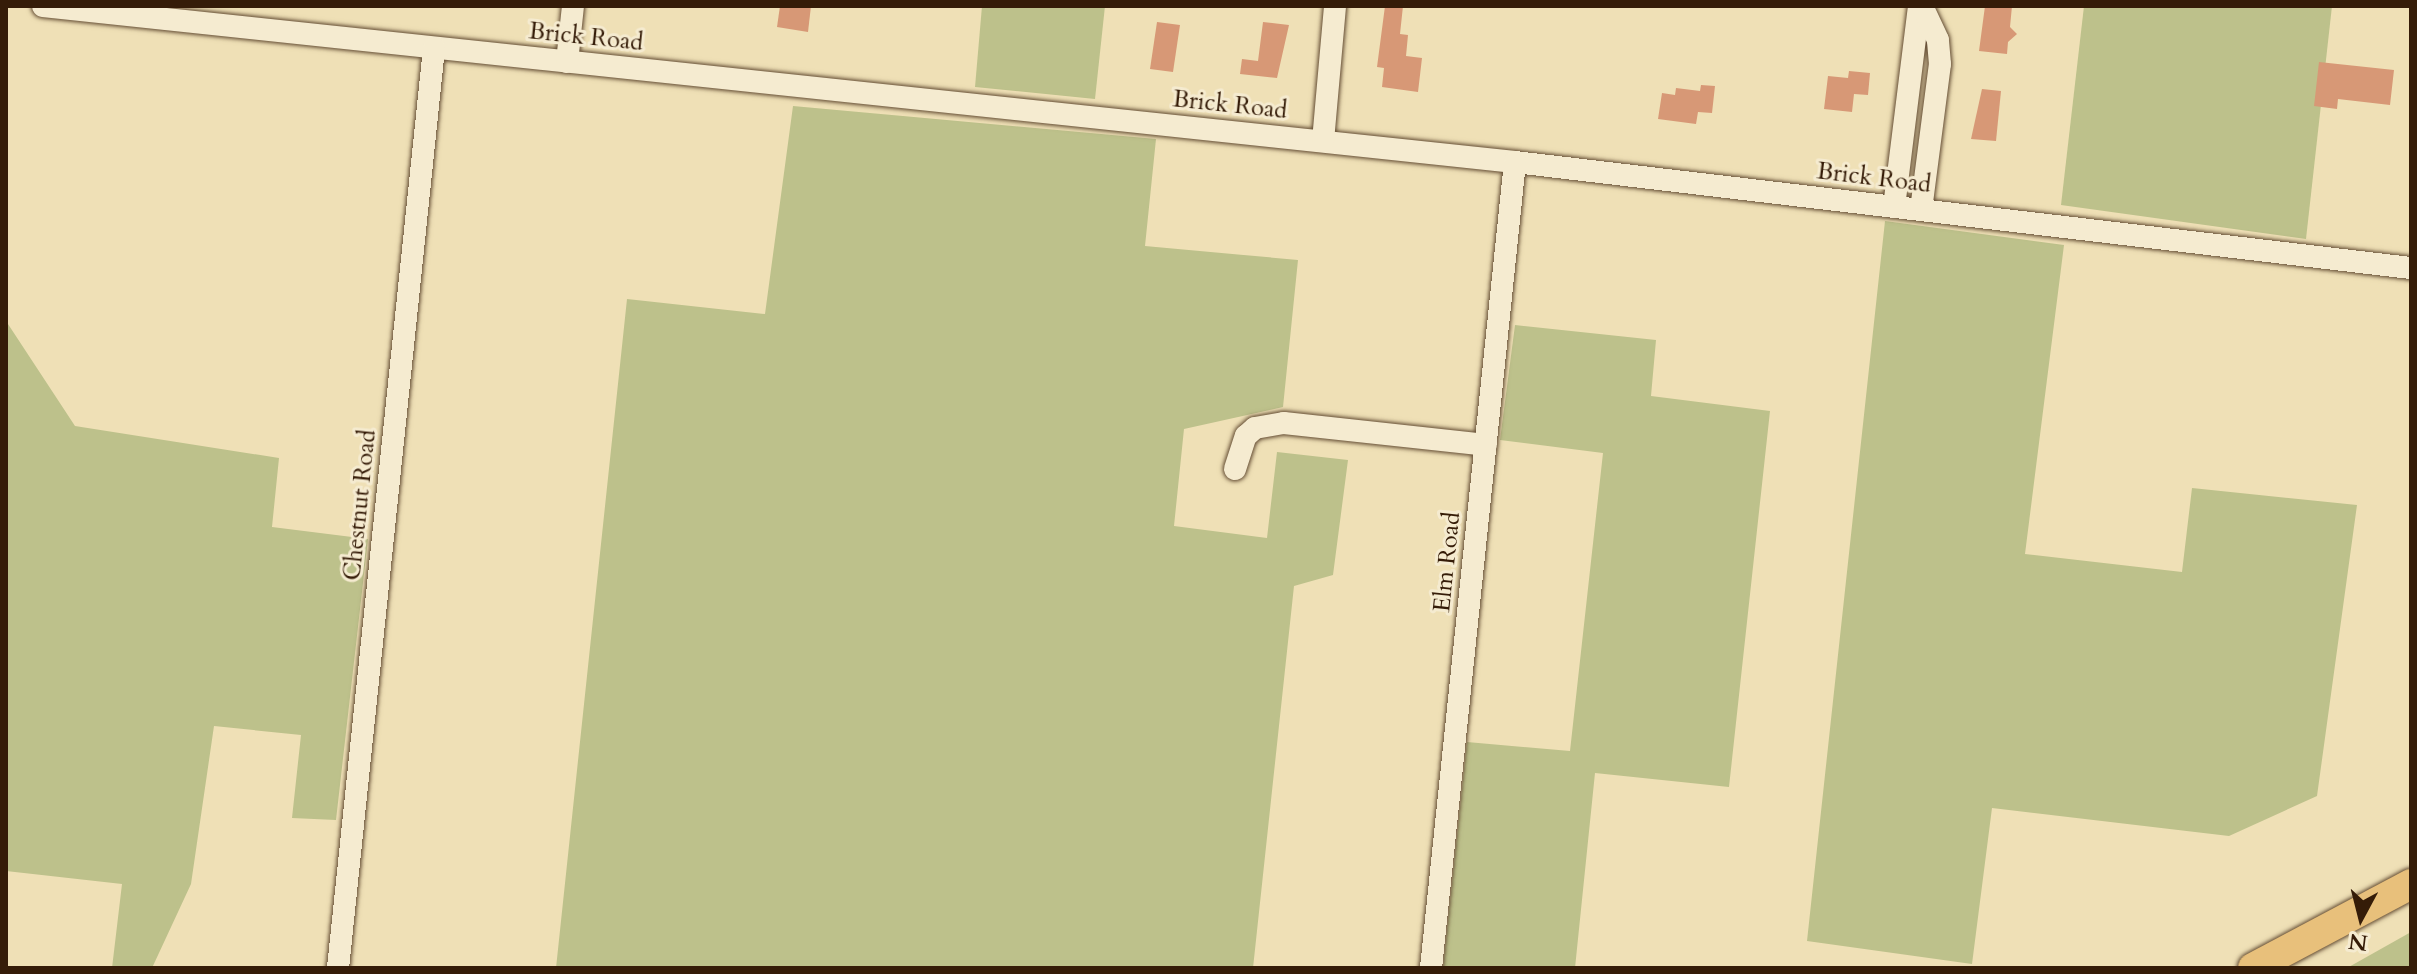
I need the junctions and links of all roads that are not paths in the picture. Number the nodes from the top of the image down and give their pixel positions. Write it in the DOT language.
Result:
graph roads {
  1 [pos="43,6"];
  2 [pos="573,6"];
  3 [pos="1335,6"];
  4 [pos="1921,6"];
  5 [pos="434,48"];
  6 [pos="567,62"];
  7 [pos="1323,141"];
  8 [pos="1515,162"];
  9 [pos="1894,207"];
  10 [pos="1921,210"];
  11 [pos="2411,268"];
  12 [pos="1486,445"];
  13 [pos="1235,469"];
  14 [pos="2411,884"];
  15 [pos="338,968"];
  16 [pos="1431,968"];
  17 [pos="2253,968"];
  1 -- 5 [label="street, Brick Road"];
  2 -- 6 [label="street"];
  3 -- 7 [label="street"];
  4 -- 9 [label="street"];
  4 -- 10 [label="street"];
  5 -- 6 [label="street, Brick Road"];
  5 -- 15 [label="street, Chestnut Road"];
  6 -- 7 [label="street, Brick Road"];
  7 -- 8 [label="street, Brick Road"];
  8 -- 9 [label="street, Brick Road"];
  8 -- 12 [label="street, Elm Road"];
  9 -- 10 [label="street, Brick Road"];
  10 -- 11 [label="street, Brick Road"];
  12 -- 13 [label="street"];
  12 -- 16 [label="street, Elm Road"];
  14 -- 17 [label="main road"];
}
